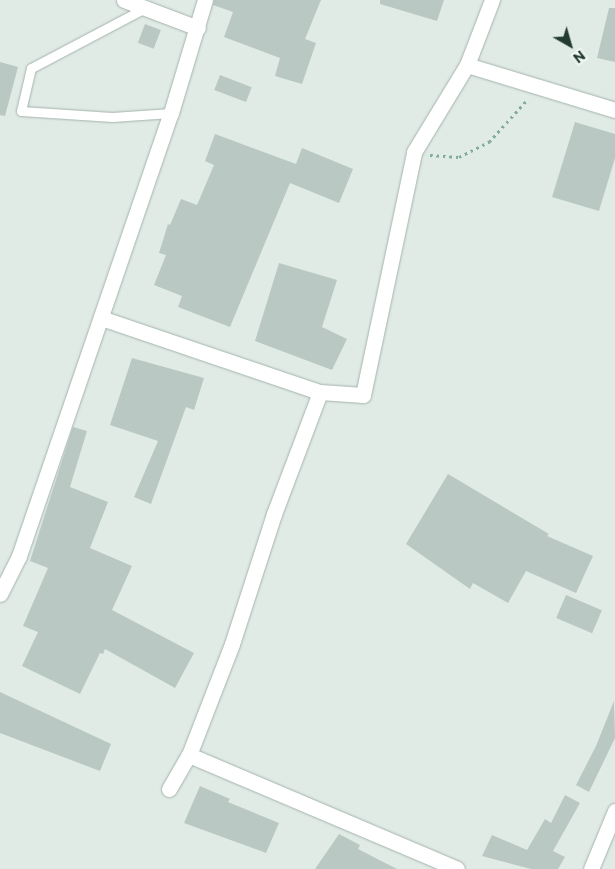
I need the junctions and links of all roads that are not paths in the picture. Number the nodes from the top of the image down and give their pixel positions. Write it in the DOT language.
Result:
graph roads {
  1 [pos="124,0"];
  2 [pos="206,0"];
  3 [pos="492,0"];
  4 [pos="148,6"];
  5 [pos="198,28"];
  6 [pos="467,65"];
  7 [pos="615,110"];
  8 [pos="171,113"];
  9 [pos="100,318"];
  10 [pos="320,392"];
  11 [pos="0,594"];
  12 [pos="189,755"];
  13 [pos="169,789"];
  14 [pos="615,811"];
  15 [pos="457,869"];
  16 [pos="591,869"];
  1 -- 4 [label="street"];
  2 -- 5 [label="street"];
  3 -- 6 [label="street"];
  4 -- 5 [label="street"];
  4 -- 8 [label="lane"];
  5 -- 8 [label="street"];
  6 -- 7 [label="street"];
  6 -- 10 [label="street"];
  8 -- 9 [label="street"];
  9 -- 10 [label="street"];
  9 -- 11 [label="street"];
  10 -- 12 [label="street"];
  12 -- 13 [label="street"];
  12 -- 15 [label="street"];
  14 -- 16 [label="street"];
}
